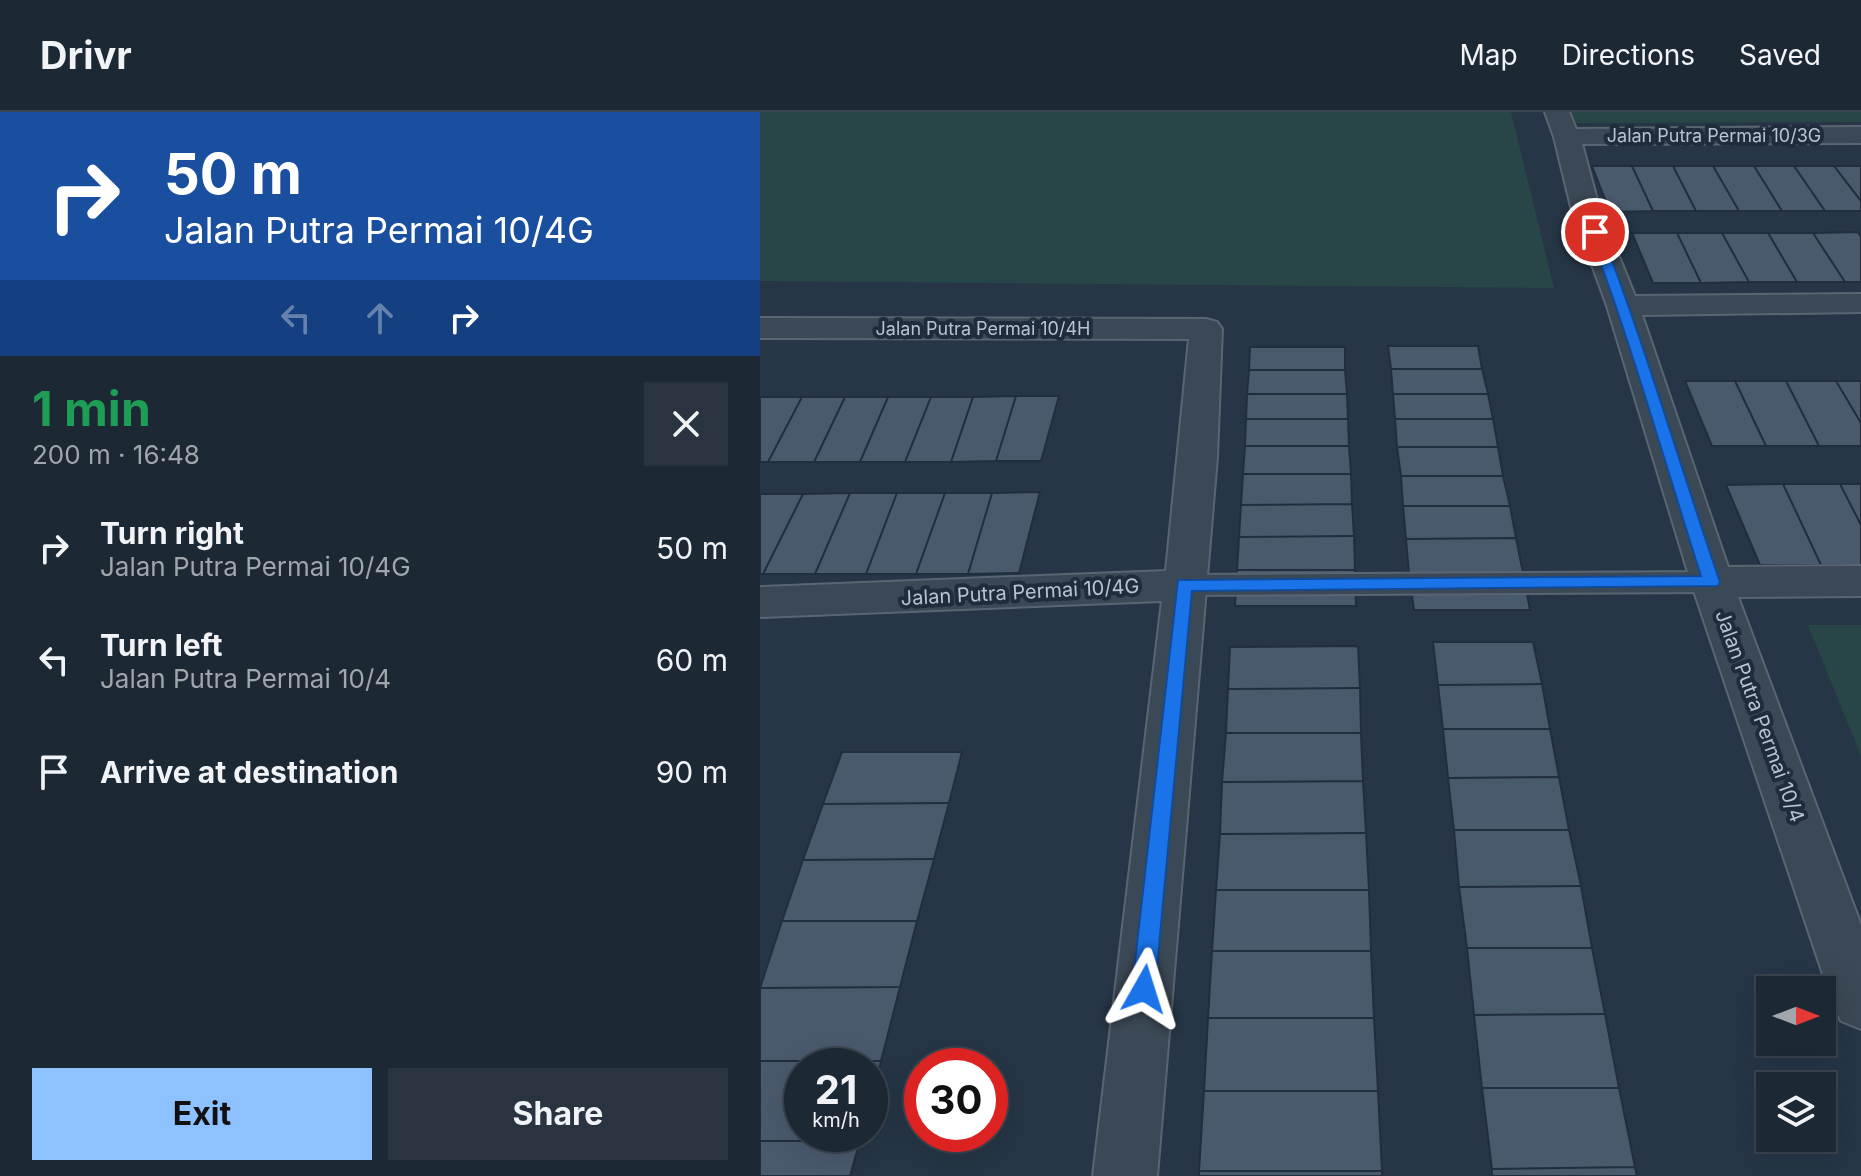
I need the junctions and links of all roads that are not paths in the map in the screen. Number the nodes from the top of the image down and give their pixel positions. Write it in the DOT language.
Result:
graph roads {
  1 [pos="1562,124"];
  2 [pos="1861,135"];
  3 [pos="1861,303"];
  4 [pos="1623,306"];
  5 [pos="760,328"];
  6 [pos="1861,581"];
  7 [pos="1712,582"];
  8 [pos="1184,585"];
  9 [pos="760,602"];
  10 [pos="1861,1001"];
  11 [pos="1125,1176"];
  1 -- 2 [label="street, Jalan Putra Permai 10/3G"];
  1 -- 4 [label="street, Jalan Putra Permai 10/4"];
  3 -- 4 [label="street"];
  4 -- 7 [label="street, Jalan Putra Permai 10/4"];
  5 -- 8 [label="street, Jalan Putra Permai 10/4H"];
  6 -- 7 [label="street"];
  7 -- 8 [label="lane, Jalan Putra Permai 10/4G"];
  7 -- 10 [label="street, Jalan Putra Permai 10/4"];
  8 -- 9 [label="street, Jalan Putra Permai 10/4G"];
  8 -- 11 [label="street"];
}
